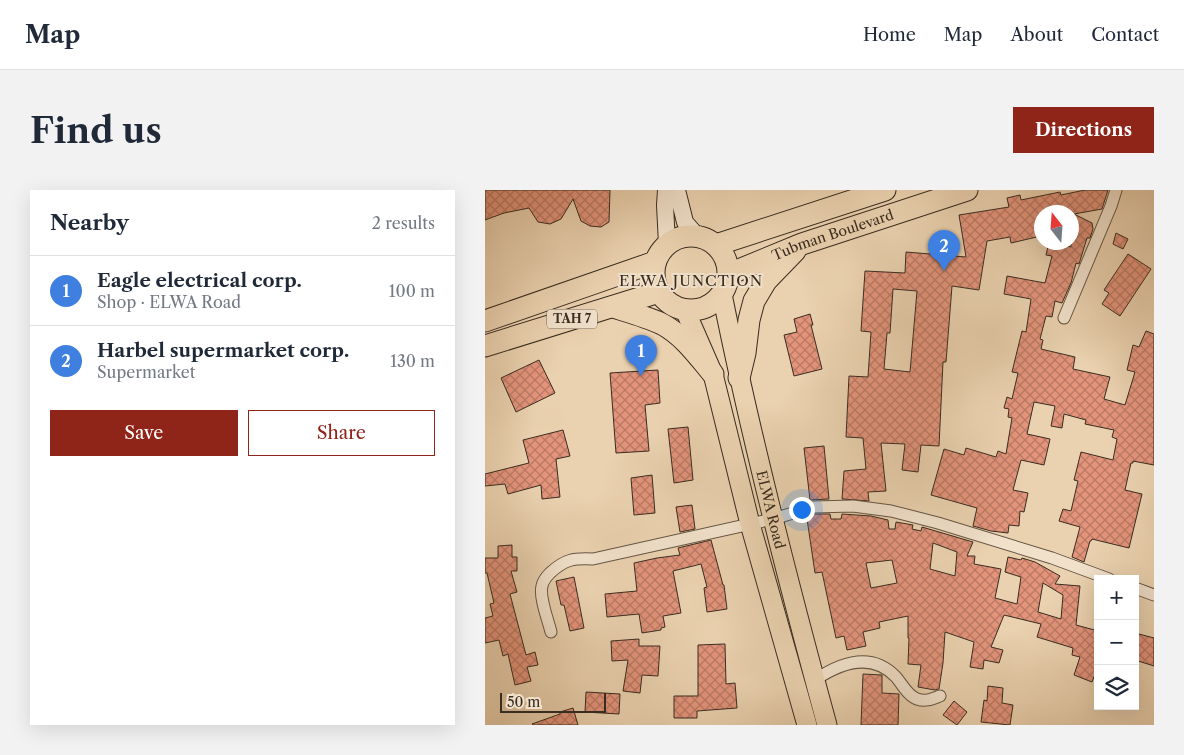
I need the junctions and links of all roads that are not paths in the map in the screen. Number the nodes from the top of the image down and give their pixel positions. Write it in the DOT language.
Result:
graph roads {
  1 [pos="666,190"];
  2 [pos="677,190"];
  3 [pos="885,190"];
  4 [pos="967,190"];
  5 [pos="1116,190"];
  6 [pos="697,236"];
  7 [pos="667,244"];
  8 [pos="802,244"];
  9 [pos="716,245"];
  10 [pos="655,262"];
  11 [pos="729,274"];
  12 [pos="659,292"];
  13 [pos="722,294"];
  14 [pos="613,307"];
  15 [pos="685,310"];
  16 [pos="1064,318"];
  17 [pos="485,321"];
  18 [pos="485,346"];
  19 [pos="713,374"];
  20 [pos="739,378"];
  21 [pos="773,519"];
  22 [pos="750,524"];
  23 [pos="1098,575"];
  24 [pos="1139,589"];
  25 [pos="1154,595"];
  26 [pos="551,632"];
  27 [pos="815,680"];
  28 [pos="940,696"];
  29 [pos="807,725"];
  30 [pos="827,725"];
  1 -- 7 [label="street"];
  2 -- 6 [label="street"];
  3 -- 9 [label="highway, Tubman Boulevard"];
  4 -- 8 [label="highway, Tubman Boulevard"];
  5 -- 16 [label="street"];
  6 -- 7 [label="highway"];
  6 -- 9 [label="highway"];
  7 -- 10 [label="highway"];
  8 -- 11 [label="highway, Tubman Boulevard"];
  8 -- 20 [label="highway"];
  9 -- 11 [label="highway"];
  10 -- 12 [label="highway"];
  10 -- 17 [label="highway, TAH 7"];
  11 -- 13 [label="highway"];
  12 -- 14 [label="highway, TAH 7"];
  12 -- 15 [label="highway"];
  13 -- 15 [label="highway"];
  13 -- 20 [label="main road, ELWA Road"];
  14 -- 18 [label="highway, TAH 7"];
  14 -- 19 [label="highway"];
  15 -- 19 [label="main road, ELWA Road"];
  19 -- 22 [label="main road, ELWA Road"];
  20 -- 21 [label="main road, ELWA Road"];
  21 -- 22 [label="street"];
  21 -- 23 [label="street"];
  21 -- 27 [label="main road, ELWA Road"];
  22 -- 26 [label="street"];
  22 -- 29 [label="main road, ELWA Road"];
  24 -- 25 [label="street"];
  27 -- 28 [label="street"];
  27 -- 30 [label="main road, ELWA Road"];
}
